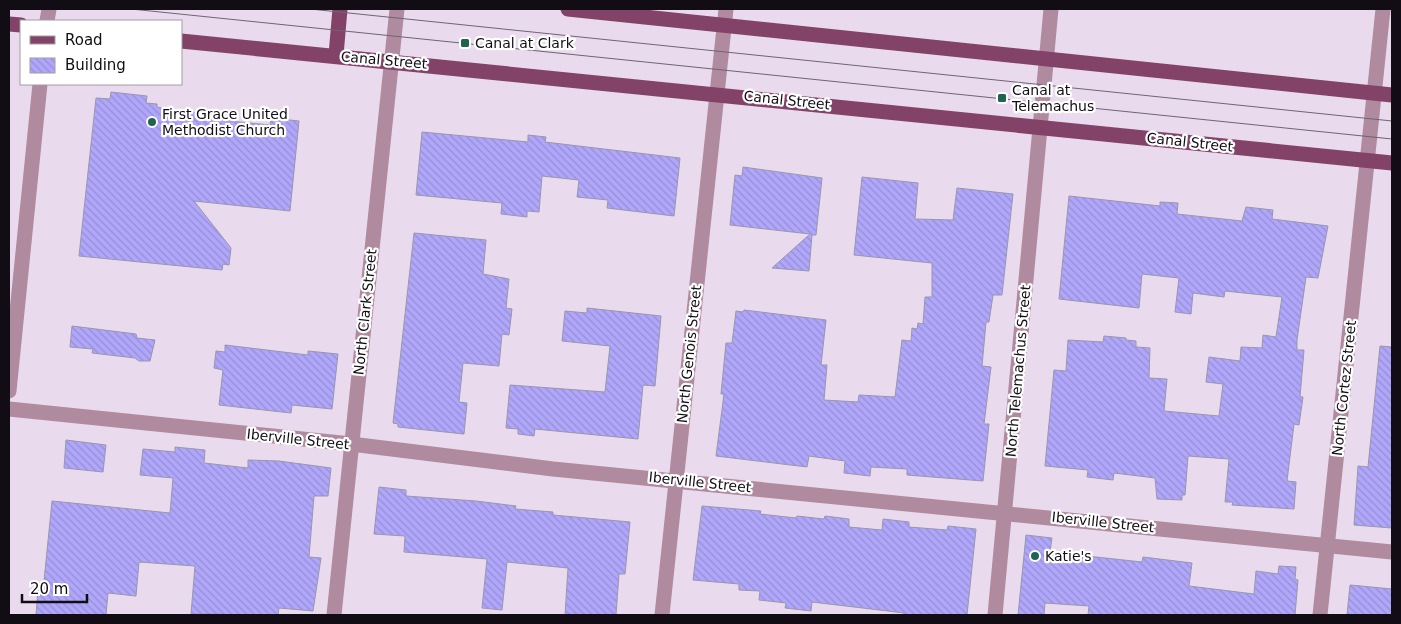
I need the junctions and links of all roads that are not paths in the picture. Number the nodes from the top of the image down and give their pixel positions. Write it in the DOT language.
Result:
graph roads {
  1 [pos="340,9"];
  2 [pos="397,9"];
  3 [pos="568,9"];
  4 [pos="726,9"];
  5 [pos="1051,9"];
  6 [pos="1383,9"];
  7 [pos="724,24"];
  8 [pos="182,41"];
  9 [pos="336,55"];
  10 [pos="1046,58"];
  11 [pos="392,60"];
  12 [pos="40,85"];
  13 [pos="718,93"];
  14 [pos="1374,93"];
  15 [pos="1392,95"];
  16 [pos="1040,126"];
  17 [pos="1368,160"];
  18 [pos="1392,163"];
  19 [pos="9,391"];
  20 [pos="9,409"];
  21 [pos="351,444"];
  22 [pos="676,480"];
  23 [pos="1006,512"];
  24 [pos="1328,545"];
  25 [pos="1392,552"];
  26 [pos="334,615"];
  27 [pos="662,615"];
  28 [pos="995,615"];
  29 [pos="1320,615"];
  1 -- 9 [label="main road"];
  2 -- 11 [label="street, North Clark Street"];
  3 -- 7 [label="main road"];
  4 -- 7 [label="street, North Genois Street"];
  5 -- 10 [label="street, North Telemachus Street"];
  6 -- 14 [label="street, North Cortez Street"];
  7 -- 10 [label="main road"];
  7 -- 13 [label="street, North Genois Street"];
  8 -- 9 [label="main road, Canal Street"];
  9 -- 11 [label="main road, Canal Street"];
  10 -- 14 [label="main road"];
  10 -- 16 [label="street, North Telemachus Street"];
  11 -- 13 [label="main road, Canal Street"];
  11 -- 21 [label="street, North Clark Street"];
  12 -- 19 [label="street"];
  13 -- 16 [label="main road, Canal Street"];
  13 -- 22 [label="street, North Genois Street"];
  14 -- 15 [label="main road"];
  14 -- 17 [label="street, North Cortez Street"];
  16 -- 17 [label="main road, Canal Street"];
  16 -- 23 [label="street, North Telemachus Street"];
  17 -- 18 [label="main road, Canal Street"];
  17 -- 24 [label="street, North Cortez Street"];
  20 -- 21 [label="street, Iberville Street"];
  21 -- 22 [label="street, Iberville Street"];
  21 -- 26 [label="street, North Clark Street"];
  22 -- 23 [label="street, Iberville Street"];
  22 -- 27 [label="street, North Genois Street"];
  23 -- 24 [label="street, Iberville Street"];
  23 -- 28 [label="street, North Telemachus Street"];
  24 -- 25 [label="street, Iberville Street"];
  24 -- 29 [label="street, North Cortez Street"];
}
